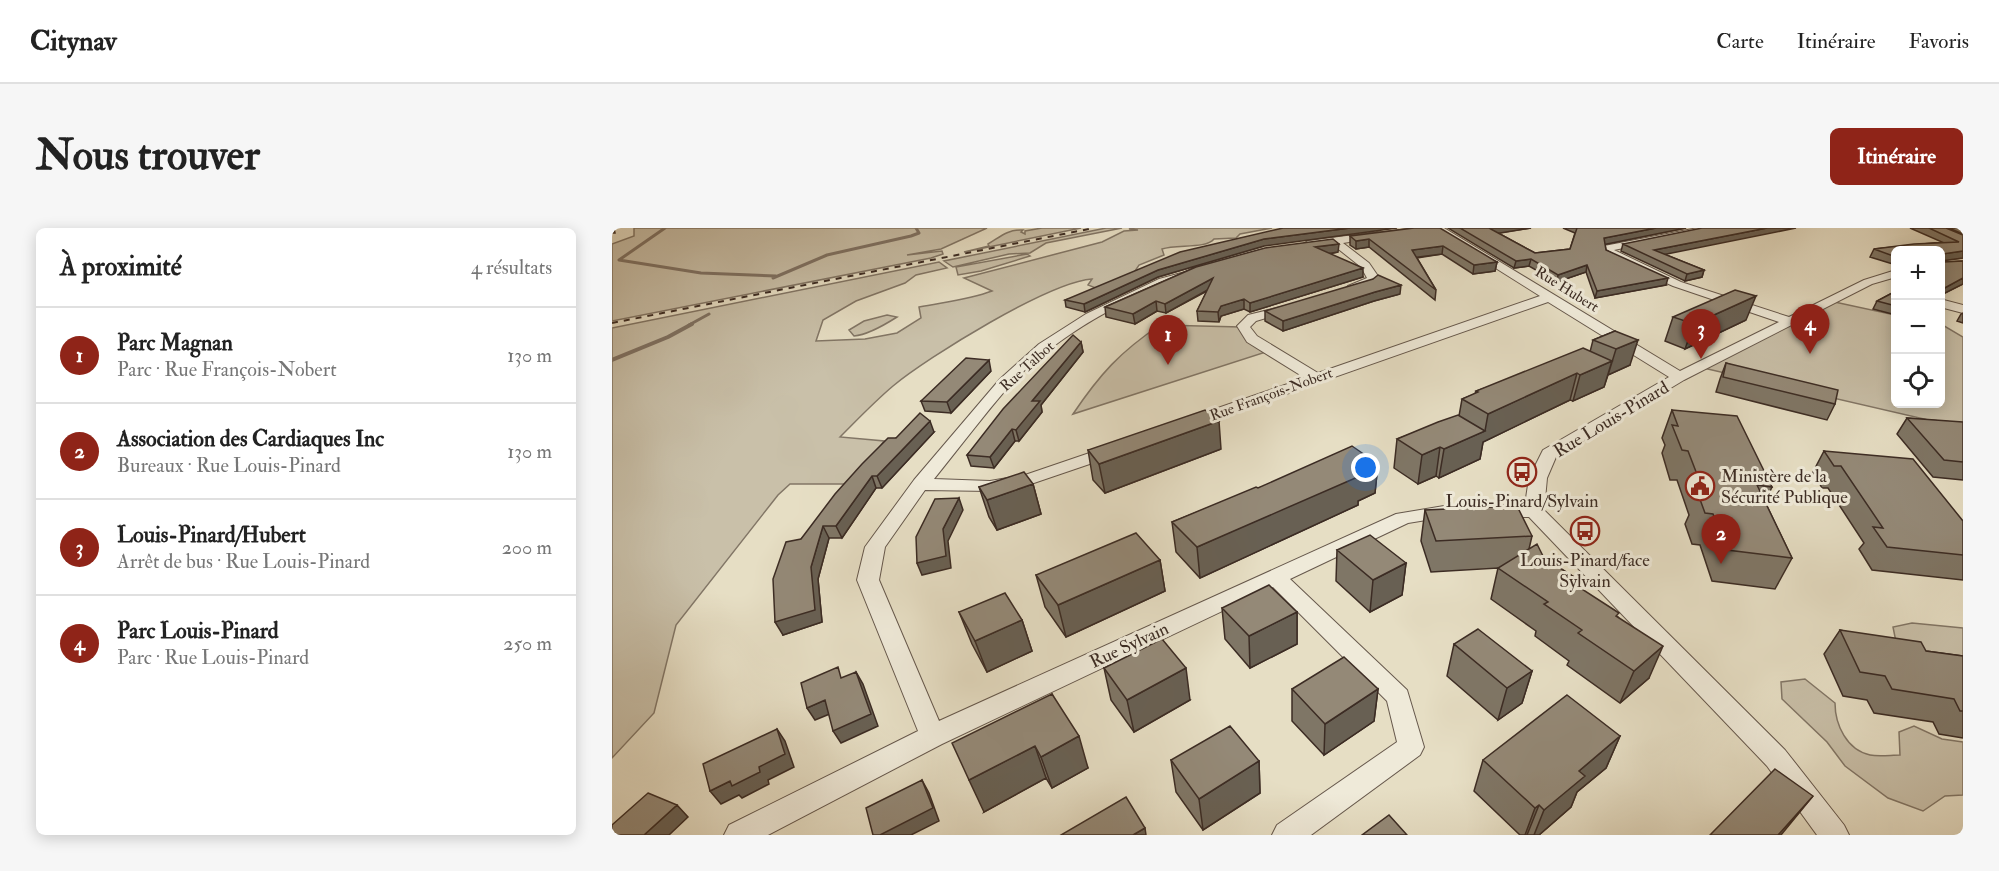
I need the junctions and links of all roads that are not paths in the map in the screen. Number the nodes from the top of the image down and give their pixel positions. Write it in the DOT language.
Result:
graph roads {
  1 [pos="1437,228"];
  2 [pos="1714,228"];
  3 [pos="1425,229"];
  4 [pos="1390,234"];
  5 [pos="1333,240"];
  6 [pos="1287,248"];
  7 [pos="1208,268"];
  8 [pos="1891,275"];
  9 [pos="1868,282"];
  10 [pos="1886,287"];
  11 [pos="1336,293"];
  12 [pos="1550,297"];
  13 [pos="1305,302"];
  14 [pos="1945,304"];
  15 [pos="1963,309"];
  16 [pos="1790,321"];
  17 [pos="1679,377"];
  18 [pos="1316,378"];
  19 [pos="1172,429"];
  20 [pos="1128,445"];
  21 [pos="920,484"];
  22 [pos="1533,510"];
  23 [pos="1276,576"];
  24 [pos="933,736"];
  25 [pos="739,835"];
  26 [pos="1287,835"];
  27 [pos="1834,835"];
  1 -- 3 [label="street"];
  1 -- 12 [label="street, Rue Hubert"];
  2 -- 16 [label="street"];
  4 -- 5 [label="street"];
  5 -- 6 [label="street"];
  5 -- 11 [label="street"];
  7 -- 21 [label="street, Rue Talbot"];
  8 -- 9 [label="street, Rue Louis-Pinard"];
  9 -- 10 [label="street"];
  9 -- 16 [label="street, Rue Louis-Pinard"];
  12 -- 17 [label="street, Rue Hubert"];
  12 -- 18 [label="street, Rue François-Nobert"];
  13 -- 18 [label="street"];
  14 -- 15 [label="street"];
  16 -- 17 [label="street, Rue Louis-Pinard"];
  17 -- 22 [label="street, Rue Louis-Pinard"];
  18 -- 19 [label="street, Rue François-Nobert"];
  20 -- 21 [label="street"];
  21 -- 24 [label="street, Rue Talbot"];
  22 -- 23 [label="street, Rue Sylvain"];
  22 -- 27 [label="street"];
  23 -- 24 [label="street, Rue Sylvain"];
  23 -- 26 [label="street"];
  24 -- 25 [label="street, Rue Sylvain"];
}
